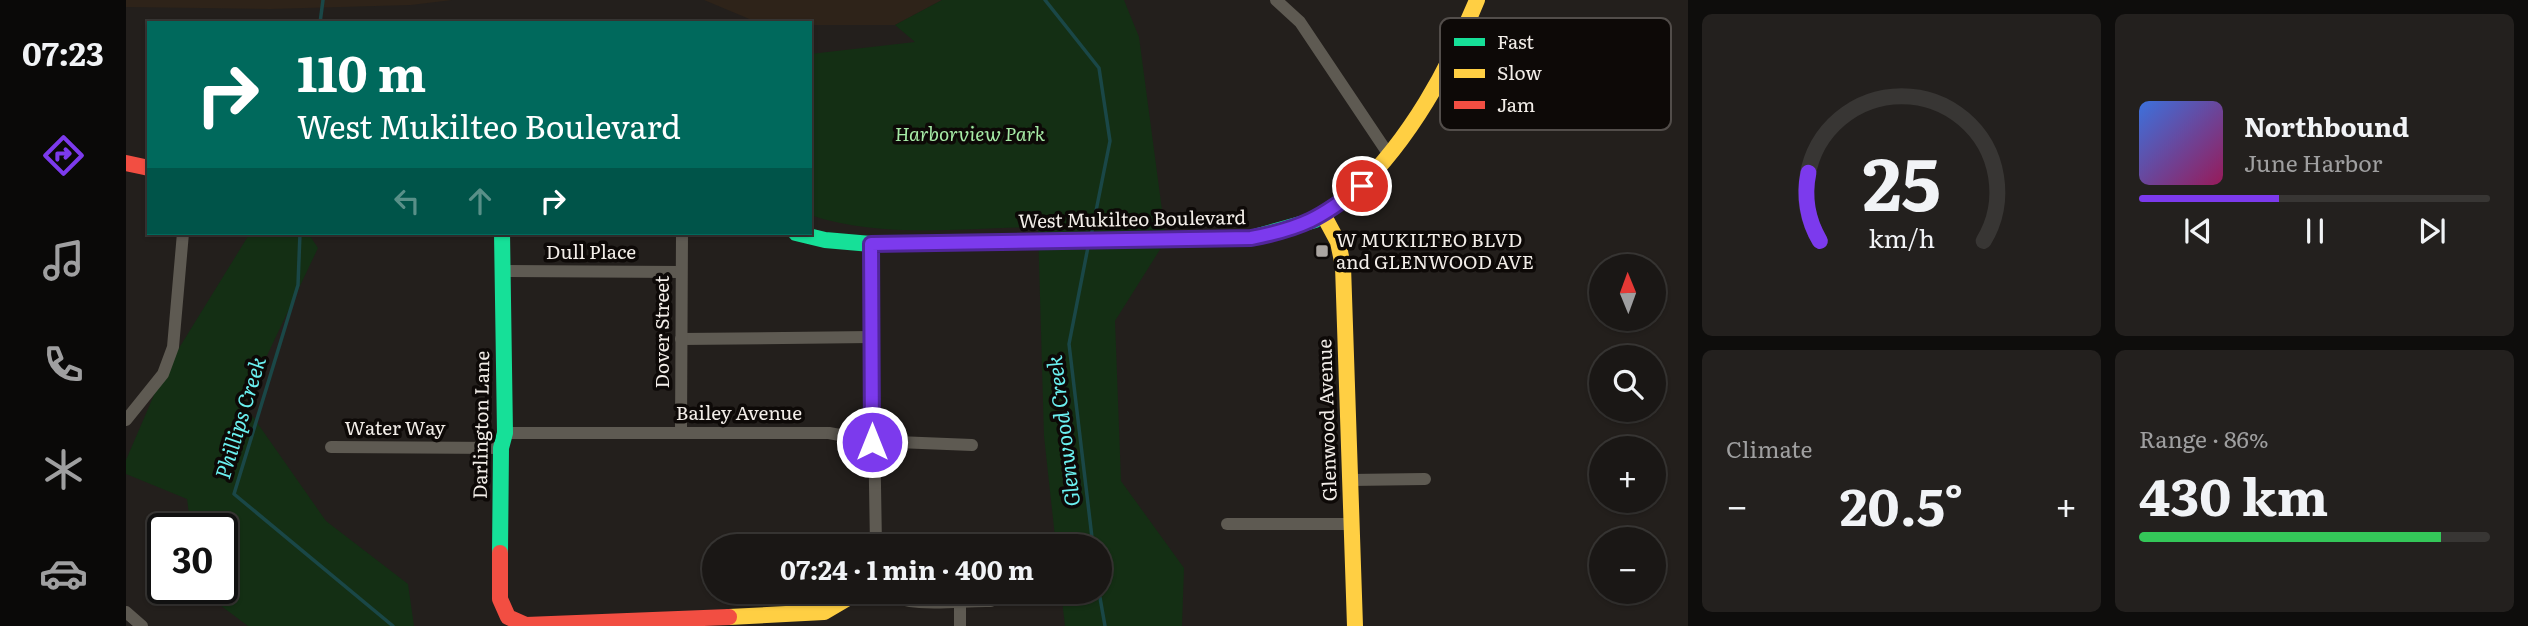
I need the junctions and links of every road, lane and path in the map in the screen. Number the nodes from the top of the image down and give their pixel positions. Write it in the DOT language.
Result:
graph roads {
  1 [pos="1276,0"];
  2 [pos="1477,0"];
  3 [pos="1469,18"];
  4 [pos="1440,82"];
  5 [pos="1389,155"];
  6 [pos="126,163"];
  7 [pos="147,168"];
  8 [pos="1324,216"];
  9 [pos="183,235"];
  10 [pos="502,235"];
  11 [pos="682,235"];
  12 [pos="804,235"];
  13 [pos="871,244"];
  14 [pos="502,271"];
  15 [pos="681,272"];
  16 [pos="872,337"];
  17 [pos="681,340"];
  18 [pos="126,420"];
  19 [pos="681,431"];
  20 [pos="503,440"];
  21 [pos="872,442"];
  22 [pos="972,445"];
  23 [pos="331,447"];
  24 [pos="1425,479"];
  25 [pos="1350,480"];
  26 [pos="1227,524"];
  27 [pos="1352,524"];
  28 [pos="876,534"];
  29 [pos="838,604"];
  30 [pos="960,604"];
  31 [pos="126,612"];
  32 [pos="671,622"];
  33 [pos="142,626"];
  34 [pos="960,626"];
  35 [pos="1355,626"];
  1 -- 5 [label="street"];
  2 -- 3 [label="street, West Mukilteo Boulevard"];
  4 -- 5 [label="street, West Mukilteo Boulevard"];
  5 -- 8 [label="street, West Mukilteo Boulevard"];
  6 -- 7 [label="street"];
  8 -- 13 [label="street, West Mukilteo Boulevard"];
  8 -- 25 [label="street, Glenwood Avenue"];
  9 -- 18 [label="street"];
  10 -- 14 [label="street, Darlington Lane"];
  11 -- 15 [label="street, Dover Street"];
  12 -- 13 [label="street, West Mukilteo Boulevard"];
  13 -- 16 [label="street"];
  14 -- 15 [label="street, Dull Place"];
  14 -- 20 [label="street, Darlington Lane"];
  15 -- 17 [label="street, Dover Street"];
  16 -- 17 [label="street"];
  16 -- 21 [label="street"];
  17 -- 19 [label="street, Dover Street"];
  19 -- 20 [label="street, Bailey Avenue"];
  19 -- 21 [label="street, Bailey Avenue"];
  20 -- 23 [label="street, Water Way"];
  20 -- 32 [label="street, Darlington Lane"];
  21 -- 22 [label="street, Bailey Avenue"];
  21 -- 28 [label="street"];
  24 -- 25 [label="street"];
  25 -- 27 [label="street, Glenwood Avenue"];
  26 -- 27 [label="street"];
  27 -- 35 [label="street, Glenwood Avenue"];
  29 -- 32 [label="street"];
  30 -- 34 [label="street"];
  31 -- 33 [label="street"];
}
